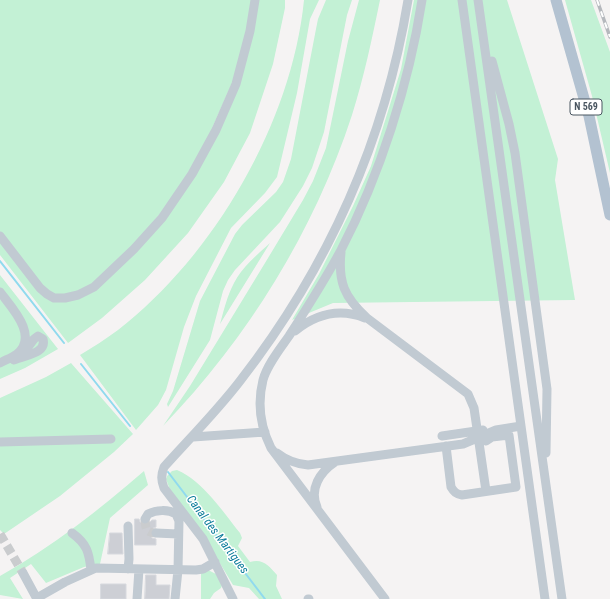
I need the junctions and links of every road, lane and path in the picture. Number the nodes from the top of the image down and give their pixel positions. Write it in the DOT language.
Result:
graph roads {
  1 [pos="255,0"];
  2 [pos="408,0"];
  3 [pos="422,0"];
  4 [pos="462,0"];
  5 [pos="478,0"];
  6 [pos="556,0"];
  7 [pos="480,13"];
  8 [pos="610,215"];
  9 [pos="0,236"];
  10 [pos="342,247"];
  11 [pos="0,292"];
  12 [pos="370,320"];
  13 [pos="289,336"];
  14 [pos="20,357"];
  15 [pos="0,363"];
  16 [pos="0,366"];
  17 [pos="521,426"];
  18 [pos="265,432"];
  19 [pos="478,434"];
  20 [pos="193,436"];
  21 [pos="442,436"];
  22 [pos="111,439"];
  23 [pos="0,442"];
  24 [pos="446,446"];
  25 [pos="271,448"];
  26 [pos="480,452"];
  27 [pos="336,461"];
  28 [pos="486,491"];
  29 [pos="320,514"];
  30 [pos="145,519"];
  31 [pos="128,526"];
  32 [pos="72,533"];
  33 [pos="156,533"];
  34 [pos="178,534"];
  35 [pos="215,562"];
  36 [pos="128,569"];
  37 [pos="139,569"];
  38 [pos="91,570"];
  39 [pos="178,570"];
  40 [pos="23,574"];
  41 [pos="37,598"];
  42 [pos="137,599"];
  43 [pos="176,599"];
  44 [pos="234,599"];
  45 [pos="385,599"];
  46 [pos="545,599"];
  47 [pos="563,599"];
  1 -- 9 [label="lane"];
  2 -- 20 [label="lane"];
  3 -- 10 [label="lane"];
  4 -- 17 [label="lane"];
  5 -- 7 [label="lane"];
  6 -- 8 [label="main road, N 569"];
  7 -- 47 [label="lane"];
  7 -- 47 [label="lane"];
  10 -- 12 [label="lane"];
  10 -- 13 [label="lane"];
  11 -- 15 [label="lane"];
  12 -- 13 [label="lane"];
  12 -- 19 [label="lane"];
  13 -- 18 [label="lane"];
  14 -- 16 [label="lane"];
  17 -- 19 [label="lane"];
  17 -- 46 [label="lane"];
  18 -- 20 [label="lane"];
  18 -- 25 [label="lane"];
  19 -- 21 [label="lane"];
  19 -- 24 [label="lane"];
  19 -- 26 [label="lane"];
  20 -- 35 [label="lane"];
  22 -- 23 [label="lane"];
  24 -- 27 [label="lane"];
  24 -- 28 [label="lane"];
  25 -- 27 [label="lane"];
  25 -- 29 [label="lane"];
  26 -- 28 [label="lane"];
  26 -- 28 [label="lane"];
  27 -- 29 [label="lane"];
  29 -- 45 [label="lane"];
  30 -- 34 [label="lane"];
  31 -- 36 [label="lane"];
  32 -- 38 [label="lane"];
  33 -- 34 [label="lane"];
  34 -- 39 [label="lane"];
  35 -- 39 [label="lane"];
  35 -- 44 [label="lane"];
  36 -- 37 [label="lane"];
  36 -- 38 [label="lane"];
  37 -- 39 [label="lane"];
  37 -- 42 [label="lane"];
  38 -- 41 [label="lane"];
  39 -- 43 [label="lane"];
  40 -- 41 [label="lane"];
}
